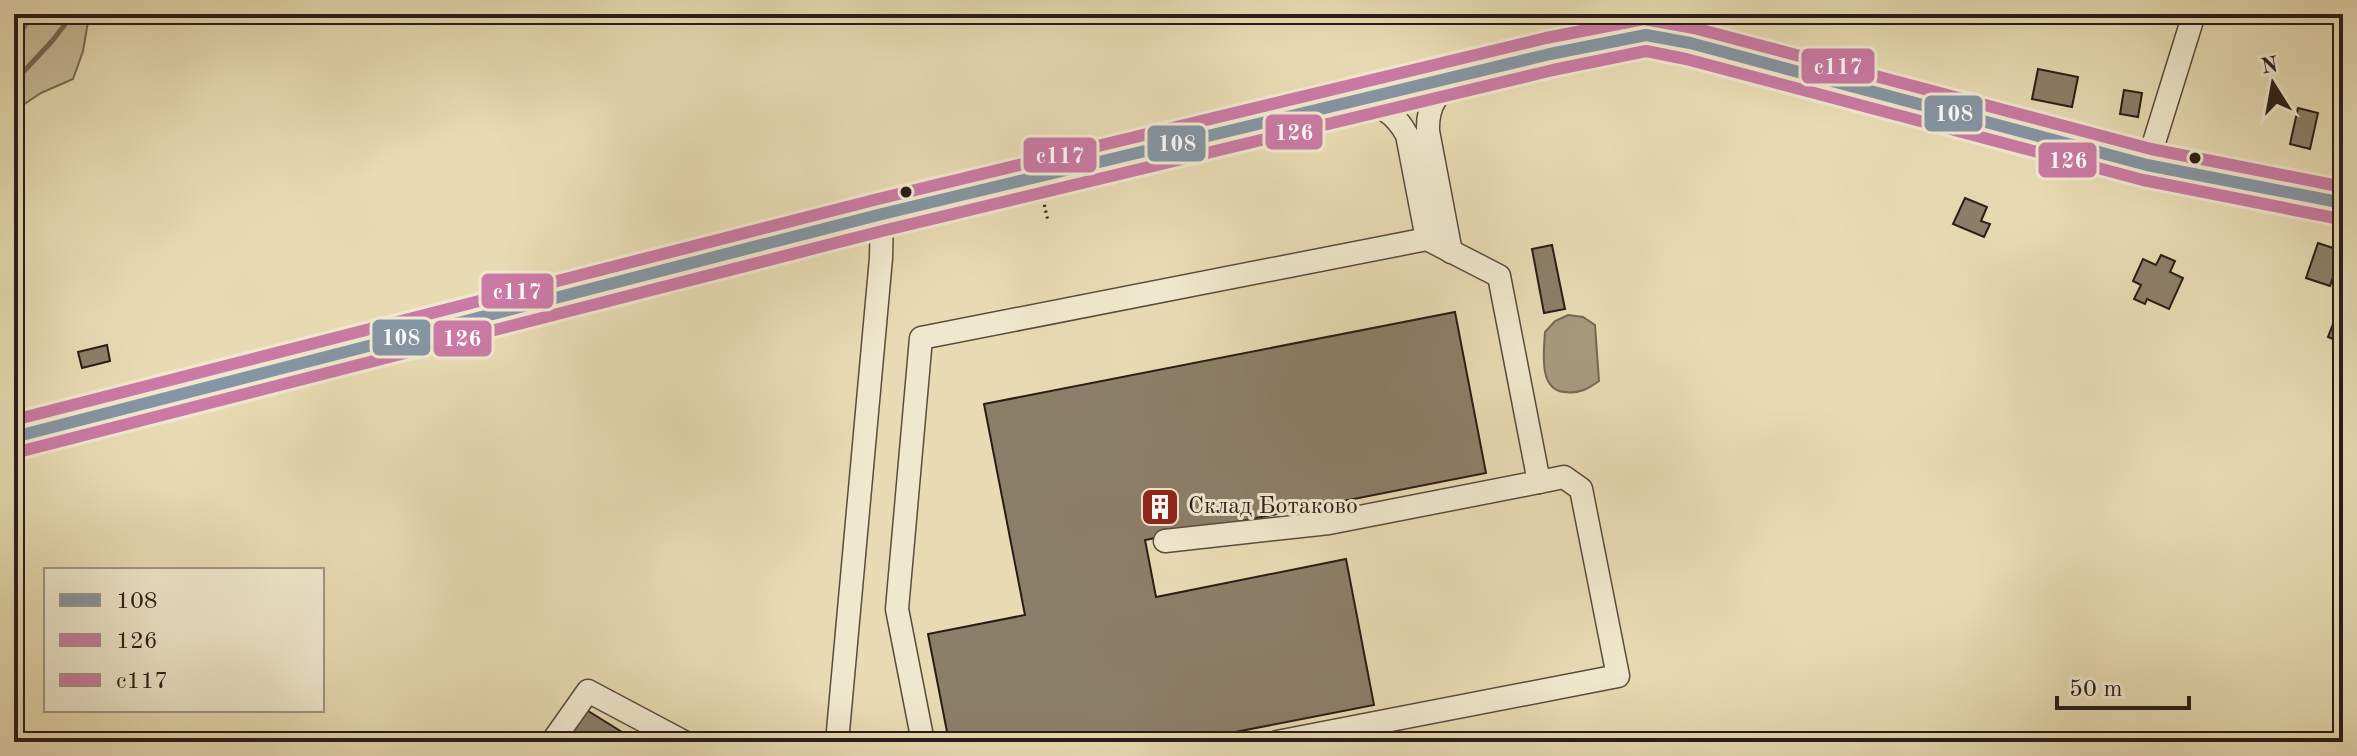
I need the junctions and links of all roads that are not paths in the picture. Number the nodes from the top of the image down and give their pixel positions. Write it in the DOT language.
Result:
graph roads {
  1 [pos="2194,14"];
  2 [pos="1652,24"];
  3 [pos="1464,74"];
  4 [pos="1350,102"];
  5 [pos="2147,165"];
  6 [pos="2343,203"];
  7 [pos="882,214"];
  8 [pos="1427,239"];
  9 [pos="1451,252"];
  10 [pos="14,437"];
  11 [pos="1539,482"];
  12 [pos="1165,541"];
  13 [pos="552,742"];
  14 [pos="684,742"];
  15 [pos="837,742"];
  16 [pos="923,742"];
  17 [pos="1277,742"];
  1 -- 5 [label="lane"];
  2 -- 3 [label="main road"];
  2 -- 5 [label="main road"];
  3 -- 4 [label="main road"];
  3 -- 9 [label="lane"];
  4 -- 7 [label="main road"];
  4 -- 8 [label="lane"];
  5 -- 6 [label="main road"];
  7 -- 10 [label="main road"];
  7 -- 15 [label="lane"];
  8 -- 9 [label="lane"];
  8 -- 16 [label="lane"];
  9 -- 11 [label="lane"];
  11 -- 12 [label="lane"];
  11 -- 17 [label="lane"];
  13 -- 14 [label="lane"];
}
